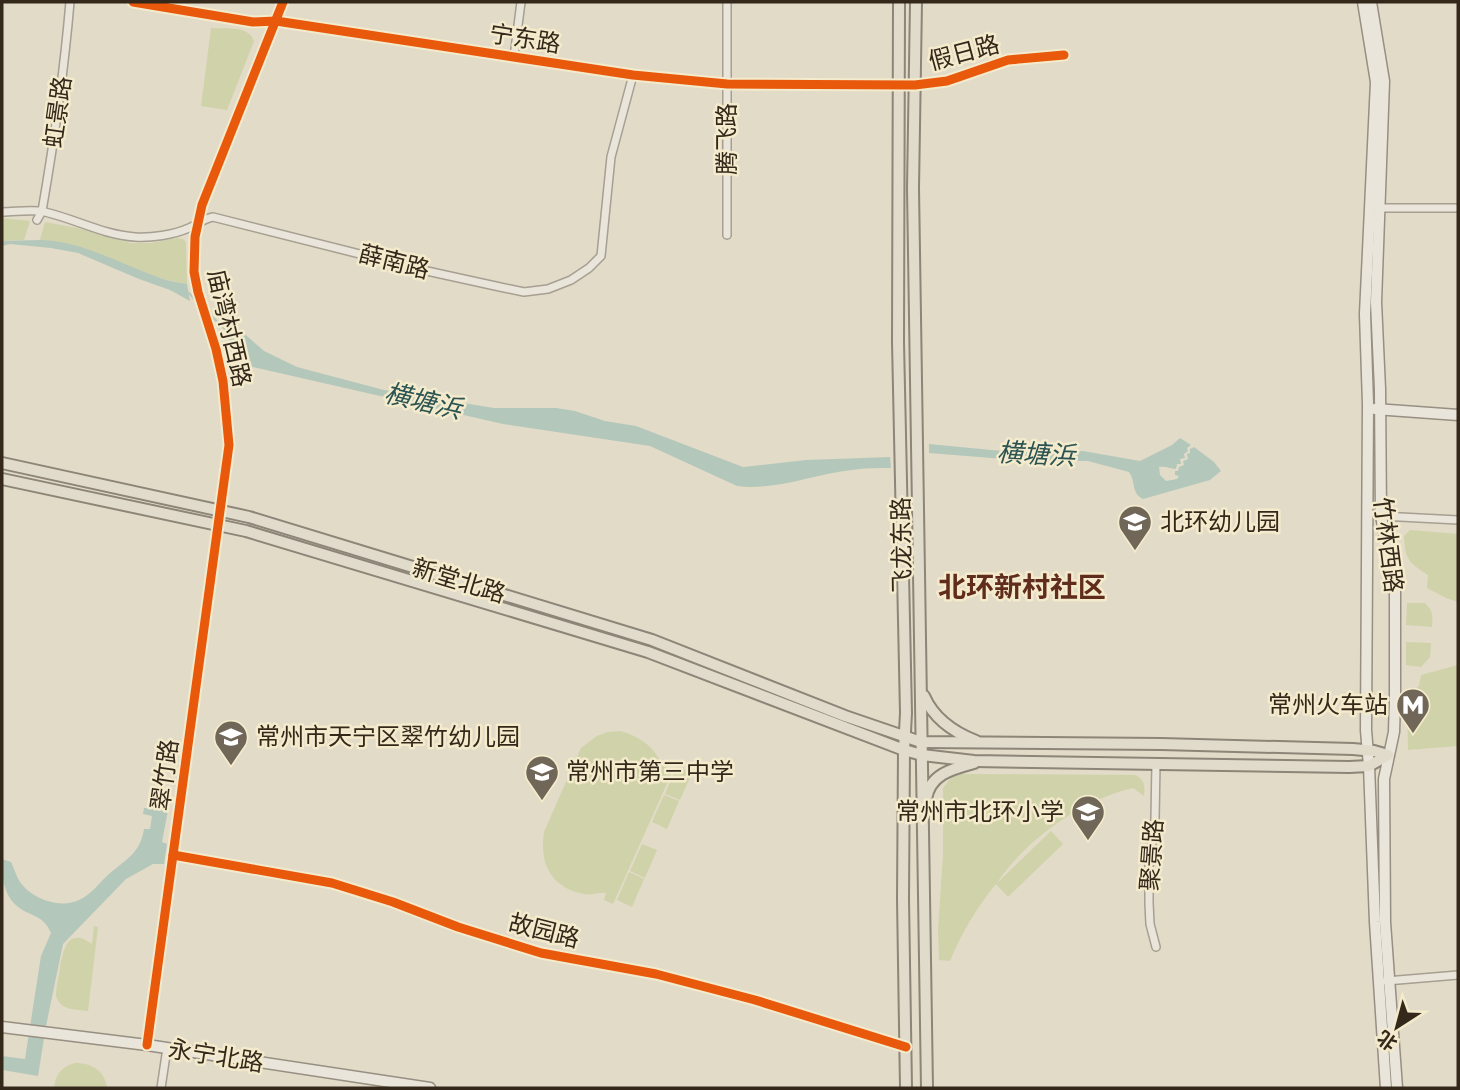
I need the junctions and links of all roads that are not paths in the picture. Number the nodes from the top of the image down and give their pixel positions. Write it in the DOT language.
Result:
graph roads {
  1 [pos="70,2"];
  2 [pos="133,2"];
  3 [pos="283,2"];
  4 [pos="521,2"];
  5 [pos="727,2"];
  6 [pos="899,2"];
  7 [pos="916,2"];
  8 [pos="1363,2"];
  9 [pos="1371,2"];
  10 [pos="276,21"];
  11 [pos="1064,55"];
  12 [pos="514,57"];
  13 [pos="633,75"];
  14 [pos="727,84"];
  15 [pos="915,85"];
  16 [pos="900,86"];
  17 [pos="1379,208"];
  18 [pos="1458,208"];
  19 [pos="42,211"];
  20 [pos="2,212"];
  21 [pos="37,220"];
  22 [pos="198,223"];
  23 [pos="727,235"];
  24 [pos="1368,406"];
  25 [pos="1380,407"];
  26 [pos="1458,409"];
  27 [pos="1458,415"];
  28 [pos="2,463"];
  29 [pos="2,479"];
  30 [pos="221,510"];
  31 [pos="1381,516"];
  32 [pos="1458,520"];
  33 [pos="218,525"];
  34 [pos="921,690"];
  35 [pos="904,737"];
  36 [pos="921,742"];
  37 [pos="982,743"];
  38 [pos="904,750"];
  39 [pos="1371,751"];
  40 [pos="922,755"];
  41 [pos="1388,755"];
  42 [pos="983,761"];
  43 [pos="1156,763"];
  44 [pos="1369,766"];
  45 [pos="923,817"];
  46 [pos="173,855"];
  47 [pos="1156,947"];
  48 [pos="1458,975"];
  49 [pos="1383,981"];
  50 [pos="2,1027"];
  51 [pos="147,1045"];
  52 [pos="906,1047"];
  53 [pos="167,1048"];
  54 [pos="161,1088"];
  55 [pos="430,1088"];
  56 [pos="906,1088"];
  57 [pos="927,1088"];
  58 [pos="1386,1088"];
  59 [pos="1397,1088"];
  1 -- 19 [label="street, 虹景路"];
  2 -- 10 [label="street, 宁东路"];
  3 -- 10 [label="street, 庙湾村西路"];
  4 -- 12 [label="street"];
  5 -- 14 [label="street, 腾飞路"];
  6 -- 16 [label="main road, 飞龙东路"];
  7 -- 15 [label="main road, 飞龙东路"];
  8 -- 24 [label="main road, 竹林西路"];
  9 -- 17 [label="main road, 竹林西路"];
  10 -- 12 [label="street, 宁东路"];
  10 -- 22 [label="street, 庙湾村西路"];
  11 -- 15 [label="street, 假日路"];
  12 -- 13 [label="street, 宁东路"];
  13 -- 14 [label="street, 宁东路"];
  13 -- 22 [label="street, 薛南路"];
  14 -- 16 [label="street, 宁东路"];
  14 -- 23 [label="street, 腾飞路"];
  15 -- 16 [label="street, 宁东路"];
  15 -- 34 [label="main road, 飞龙东路"];
  16 -- 35 [label="main road, 飞龙东路"];
  17 -- 18 [label="street"];
  17 -- 25 [label="main road, 竹林西路"];
  19 -- 20 [label="street, 薛南路"];
  19 -- 21 [label="street, 虹景路"];
  19 -- 22 [label="street, 薛南路"];
  22 -- 30 [label="street, 庙湾村西路"];
  24 -- 25 [label="main road"];
  24 -- 39 [label="main road, 竹林西路"];
  25 -- 26 [label="main road"];
  25 -- 27 [label="main road"];
  25 -- 31 [label="main road, 竹林西路"];
  28 -- 30 [label="main road, 新堂北路"];
  29 -- 33 [label="main road, 新堂北路"];
  30 -- 33 [label="street, 翠竹路"];
  30 -- 35 [label="main road, 新堂北路"];
  31 -- 32 [label="street"];
  31 -- 41 [label="main road, 竹林西路"];
  33 -- 38 [label="main road, 新堂北路"];
  33 -- 46 [label="street, 翠竹路"];
  34 -- 36 [label="main road, 飞龙东路"];
  34 -- 37 [label="main road"];
  35 -- 36 [label="main road, 新堂北路"];
  35 -- 38 [label="main road, 飞龙东路"];
  36 -- 37 [label="main road, 新堂北路"];
  36 -- 40 [label="main road, 飞龙东路"];
  37 -- 39 [label="main road, 新堂北路"];
  38 -- 40 [label="main road, 新堂北路"];
  38 -- 52 [label="main road, 飞龙东路"];
  39 -- 41 [label="main road, 新堂北路"];
  39 -- 44 [label="main road, 竹林西路"];
  40 -- 42 [label="main road, 新堂北路"];
  40 -- 45 [label="main road, 飞龙东路"];
  41 -- 44 [label="main road"];
  41 -- 49 [label="main road, 竹林西路"];
  42 -- 43 [label="main road"];
  42 -- 45 [label="main road"];
  43 -- 44 [label="main road"];
  43 -- 47 [label="street, 聚景路"];
  44 -- 49 [label="main road, 竹林西路"];
  45 -- 57 [label="main road, 飞龙东路"];
  46 -- 51 [label="street, 翠竹路"];
  46 -- 52 [label="street, 故园路"];
  48 -- 49 [label="street"];
  49 -- 58 [label="main road, 竹林西路"];
  49 -- 59 [label="main road, 竹林西路"];
  50 -- 51 [label="main road, 永宁北路"];
  51 -- 53 [label="main road, 永宁北路"];
  52 -- 56 [label="main road, 飞龙东路"];
  53 -- 54 [label="street"];
  53 -- 55 [label="main road, 永宁北路"];
}
